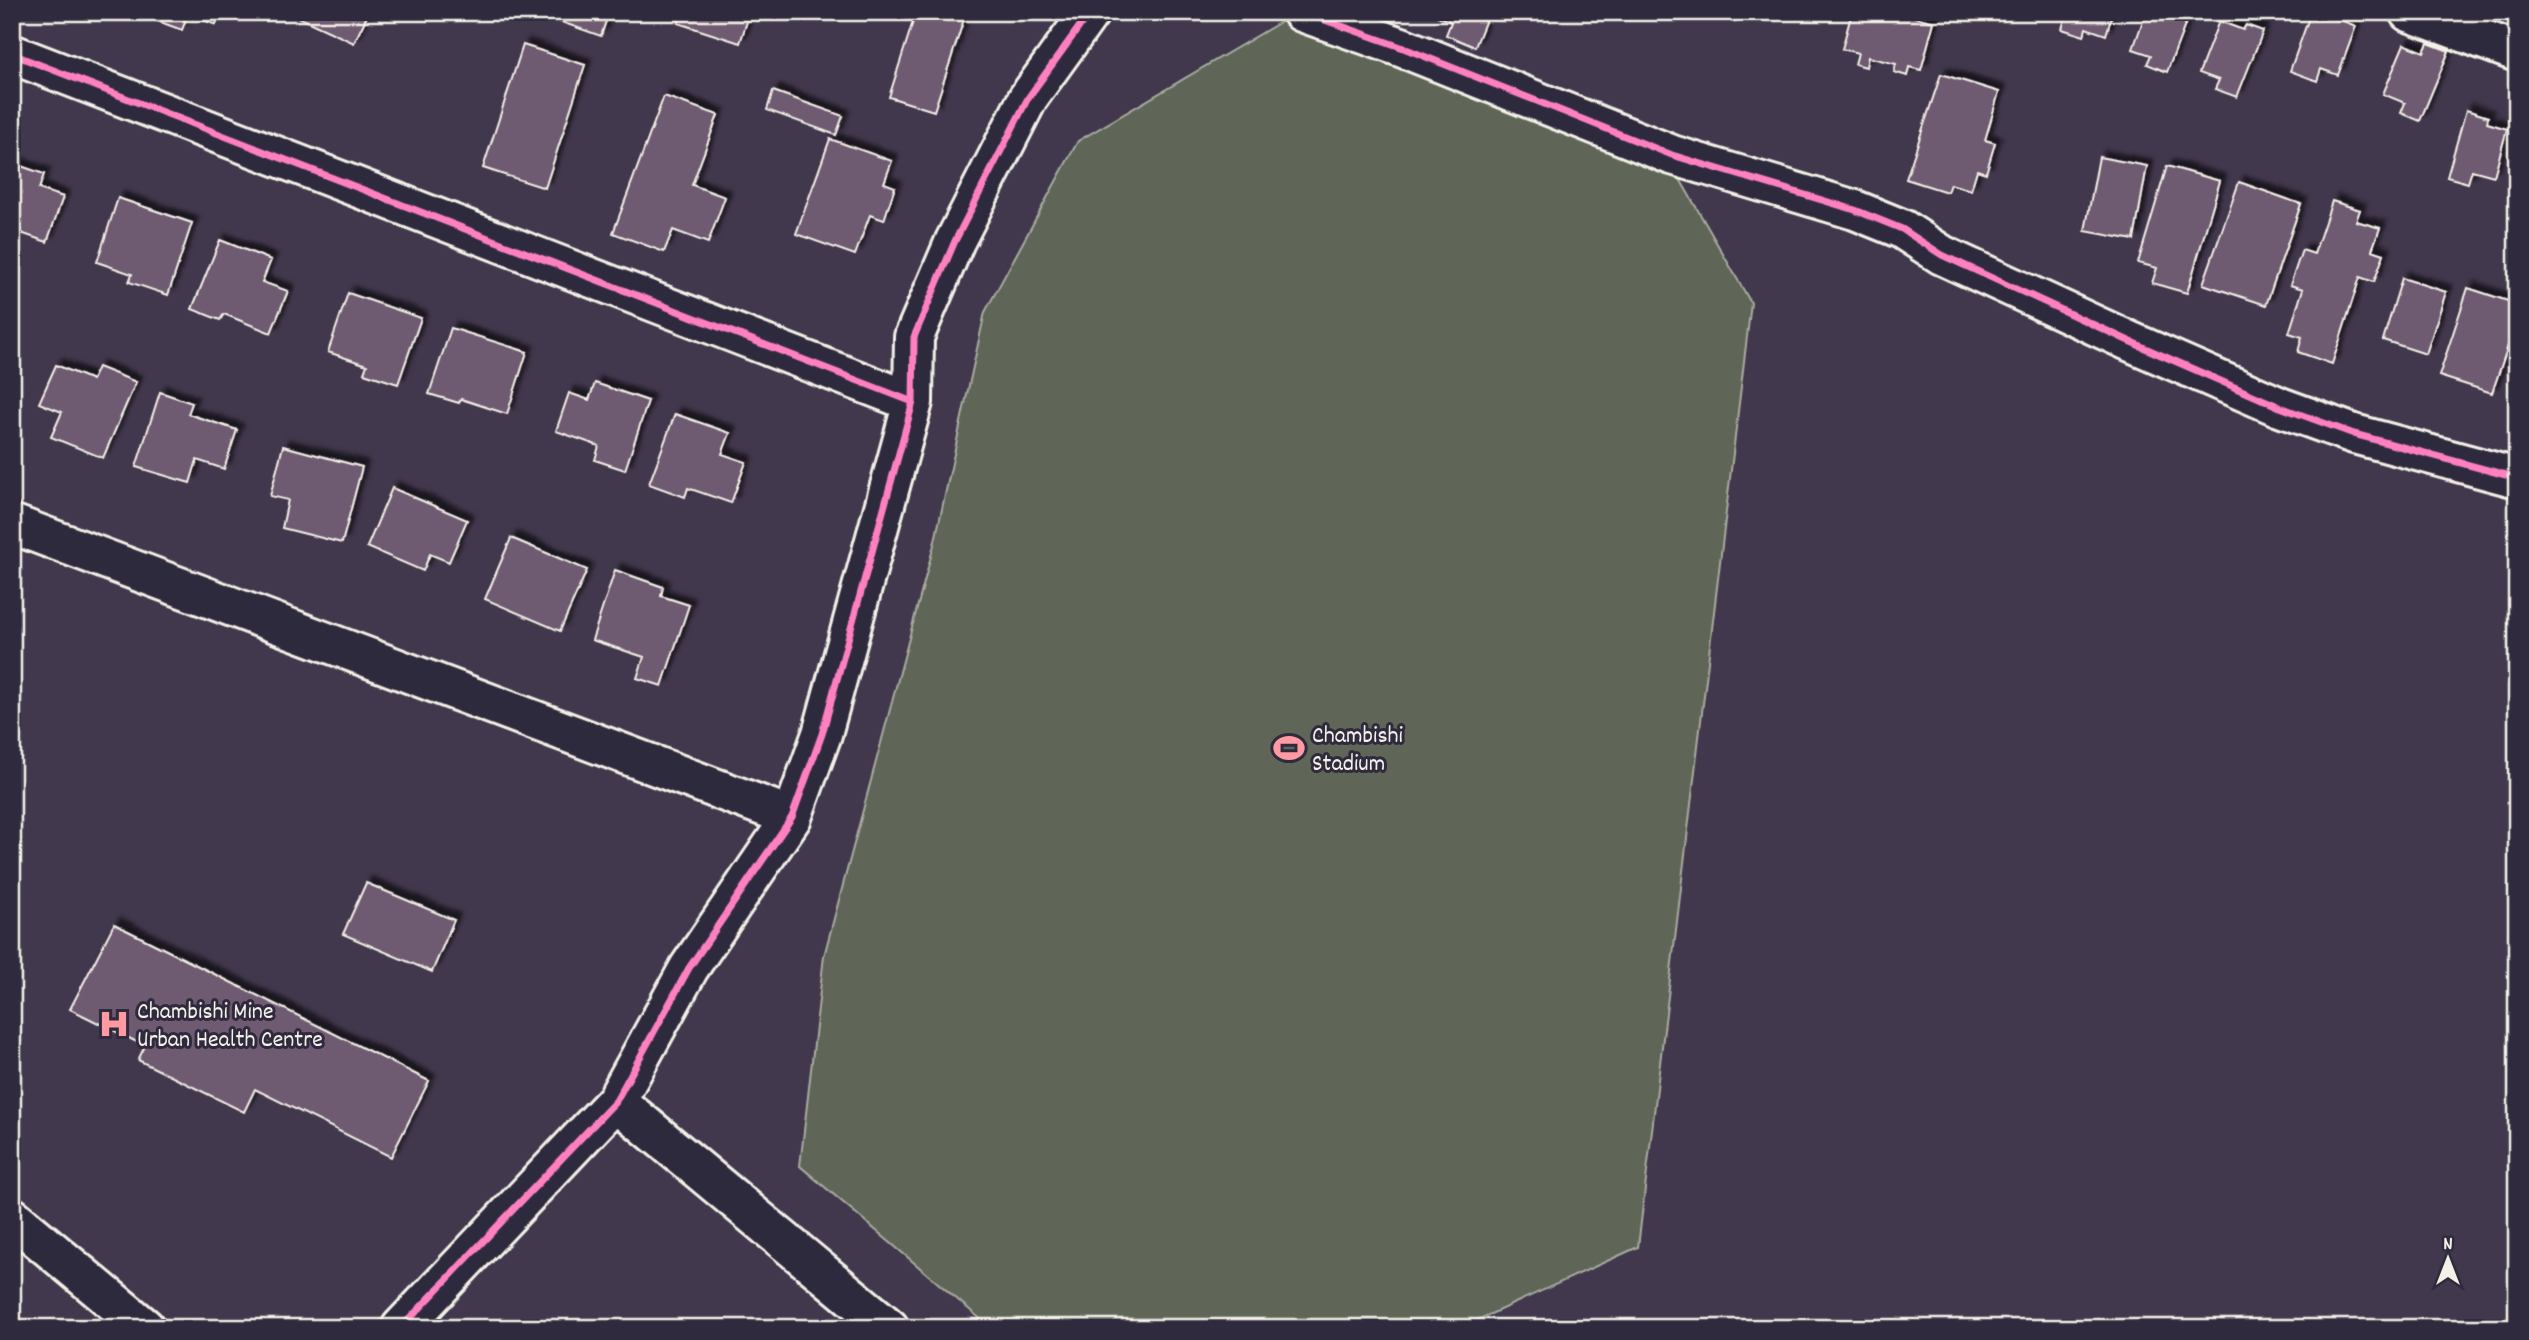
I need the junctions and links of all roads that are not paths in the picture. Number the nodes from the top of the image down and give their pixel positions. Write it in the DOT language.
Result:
graph roads {
  1 [pos="1090,12"];
  2 [pos="1302,12"];
  3 [pos="2409,12"];
  4 [pos="2517,52"];
  5 [pos="12,54"];
  6 [pos="913,402"];
  7 [pos="2517,478"];
  8 [pos="12,524"];
  9 [pos="792,817"];
  10 [pos="616,1101"];
  11 [pos="12,1217"];
  12 [pos="145,1328"];
  13 [pos="401,1328"];
  14 [pos="889,1328"];
  1 -- 6 [label="street"];
  2 -- 7 [label="street"];
  3 -- 4 [label="street"];
  5 -- 6 [label="street"];
  6 -- 9 [label="street"];
  8 -- 9 [label="street"];
  9 -- 10 [label="street"];
  10 -- 13 [label="street"];
  10 -- 14 [label="street"];
  11 -- 12 [label="street"];
}
